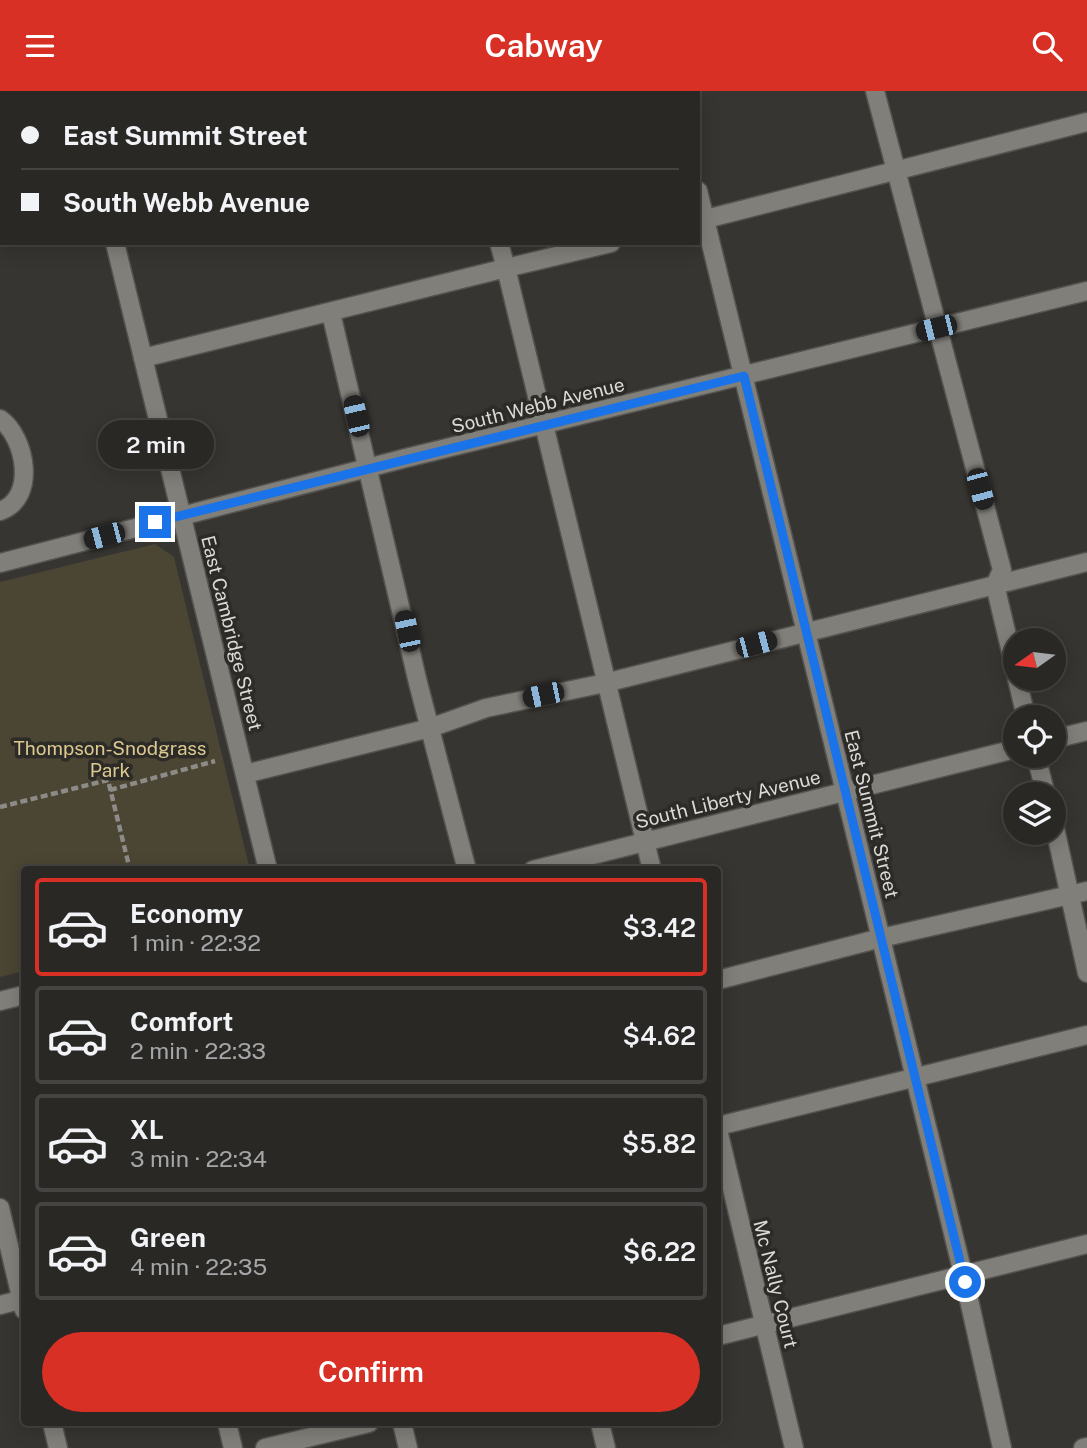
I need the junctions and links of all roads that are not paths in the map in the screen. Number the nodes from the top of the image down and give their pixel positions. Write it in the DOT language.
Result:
graph roads {
  1 [pos="875,91"];
  2 [pos="1087,122"];
  3 [pos="896,172"];
  4 [pos="702,220"];
  5 [pos="115,245"];
  6 [pos="500,245"];
  7 [pos="603,245"];
  8 [pos="506,268"];
  9 [pos="1087,291"];
  10 [pos="331,313"];
  11 [pos="936,328"];
  12 [pos="143,358"];
  13 [pos="744,376"];
  14 [pos="0,419"];
  15 [pos="545,425"];
  16 [pos="369,468"];
  17 [pos="0,511"];
  18 [pos="182,515"];
  19 [pos="1087,562"];
  20 [pos="0,563"];
  21 [pos="995,585"];
  22 [pos="1005,628"];
  23 [pos="806,631"];
  24 [pos="605,683"];
  25 [pos="430,728"];
  26 [pos="1087,731"];
  27 [pos="1066,736"];
  28 [pos="1003,752"];
  29 [pos="245,774"];
  30 [pos="846,792"];
  31 [pos="645,841"];
  32 [pos="1062,845"];
  33 [pos="267,866"];
  34 [pos="466,866"];
  35 [pos="548,866"];
  36 [pos="651,866"];
  37 [pos="1079,893"];
  38 [pos="881,938"];
  39 [pos="1087,973"];
  40 [pos="721,979"];
  41 [pos="21,996"];
  42 [pos="0,1001"];
  43 [pos="1087,1035"];
  44 [pos="915,1078"];
  45 [pos="721,1127"];
  46 [pos="721,1141"];
  47 [pos="0,1208"];
  48 [pos="1087,1244"];
  49 [pos="963,1275"];
  50 [pos="21,1291"];
  51 [pos="21,1303"];
  52 [pos="0,1305"];
  53 [pos="764,1325"];
  54 [pos="721,1335"];
  55 [pos="53,1426"];
  56 [pos="228,1426"];
  57 [pos="357,1426"];
  58 [pos="403,1426"];
  59 [pos="601,1426"];
  60 [pos="58,1448"];
  61 [pos="233,1448"];
  62 [pos="265,1448"];
  63 [pos="408,1448"];
  64 [pos="606,1448"];
  65 [pos="794,1448"];
  66 [pos="1002,1448"];
  1 -- 3 [label="street"];
  2 -- 3 [label="street"];
  3 -- 4 [label="street"];
  3 -- 11 [label="street"];
  4 -- 13 [label="street, East Summit Street"];
  5 -- 12 [label="street, East Cambridge Street"];
  6 -- 8 [label="street"];
  7 -- 8 [label="street"];
  8 -- 10 [label="street"];
  8 -- 15 [label="street"];
  9 -- 11 [label="street, South Webb Avenue"];
  10 -- 12 [label="street"];
  10 -- 16 [label="street"];
  11 -- 13 [label="street, South Webb Avenue"];
  11 -- 21 [label="street"];
  12 -- 18 [label="street, East Cambridge Street"];
  13 -- 15 [label="street, South Webb Avenue"];
  13 -- 23 [label="street, East Summit Street"];
  14 -- 17 [label="street"];
  15 -- 16 [label="street, South Webb Avenue"];
  15 -- 24 [label="street"];
  16 -- 18 [label="street, South Webb Avenue"];
  16 -- 25 [label="street"];
  18 -- 20 [label="street, South Webb Avenue"];
  18 -- 29 [label="street, East Cambridge Street"];
  19 -- 21 [label="street"];
  21 -- 22 [label="street"];
  21 -- 23 [label="street"];
  23 -- 24 [label="street"];
  23 -- 30 [label="street, East Summit Street"];
  24 -- 25 [label="street"];
  24 -- 31 [label="street"];
  25 -- 29 [label="street"];
  25 -- 34 [label="street"];
  26 -- 27 [label="street"];
  28 -- 30 [label="street, South Liberty Avenue"];
  29 -- 33 [label="street, East Cambridge Street"];
  30 -- 31 [label="street, South Liberty Avenue"];
  30 -- 38 [label="street, East Summit Street"];
  31 -- 35 [label="street, South Liberty Avenue"];
  31 -- 36 [label="street"];
  32 -- 37 [label="street"];
  37 -- 38 [label="street"];
  37 -- 39 [label="street"];
  38 -- 40 [label="street"];
  38 -- 44 [label="street, East Summit Street"];
  41 -- 42 [label="street"];
  43 -- 44 [label="street"];
  44 -- 45 [label="street"];
  44 -- 49 [label="street, East Summit Street"];
  46 -- 53 [label="street, Mc Nally Court"];
  47 -- 50 [label="street"];
  48 -- 49 [label="street"];
  49 -- 53 [label="street"];
  49 -- 66 [label="street, East Summit Street"];
  51 -- 52 [label="street"];
  53 -- 54 [label="street"];
  53 -- 65 [label="street, Mc Nally Court"];
  55 -- 60 [label="street"];
  56 -- 61 [label="street"];
  57 -- 62 [label="street"];
  58 -- 63 [label="street"];
  59 -- 64 [label="street"];
}
